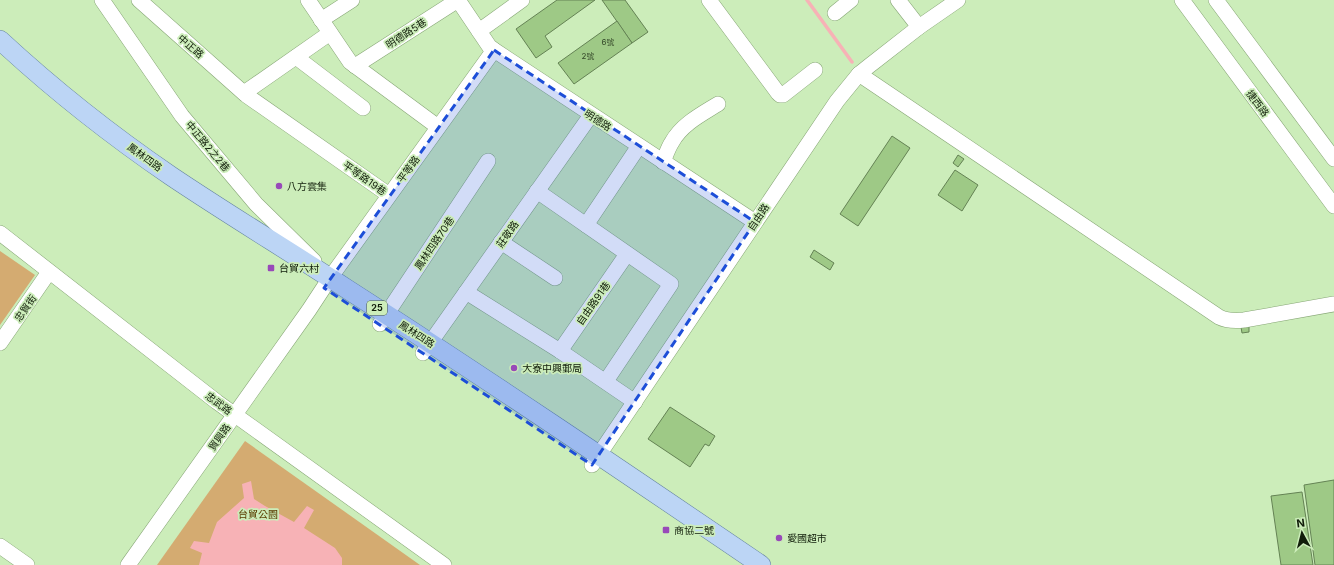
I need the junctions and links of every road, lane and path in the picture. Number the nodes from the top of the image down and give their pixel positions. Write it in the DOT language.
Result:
graph roads {
  1 [pos="102,0"];
  2 [pos="308,0"];
  3 [pos="352,0"];
  4 [pos="458,0"];
  5 [pos="522,0"];
  6 [pos="709,0"];
  7 [pos="851,0"];
  8 [pos="898,0"];
  9 [pos="958,0"];
  10 [pos="1182,0"];
  11 [pos="1216,0"];
  12 [pos="141,1"];
  13 [pos="835,13"];
  14 [pos="321,20"];
  15 [pos="918,27"];
  16 [pos="479,31"];
  17 [pos="330,33"];
  18 [pos="0,40"];
  19 [pos="494,50"];
  20 [pos="0,55"];
  21 [pos="296,57"];
  22 [pos="355,66"];
  23 [pos="815,70"];
  24 [pos="859,74"];
  25 [pos="244,93"];
  26 [pos="718,104"];
  27 [pos="363,108"];
  28 [pos="591,115"];
  29 [pos="438,127"];
  30 [pos="639,146"];
  31 [pos="1334,159"];
  32 [pos="340,160"];
  33 [pos="488,161"];
  34 [pos="663,162"];
  35 [pos="537,191"];
  36 [pos="389,195"];
  37 [pos="1334,206"];
  38 [pos="755,222"];
  39 [pos="586,225"];
  40 [pos="0,233"];
  41 [pos="501,242"];
  42 [pos="627,254"];
  43 [pos="49,272"];
  44 [pos="555,278"];
  45 [pos="327,283"];
  46 [pos="466,292"];
  47 [pos="1334,304"];
  48 [pos="383,319"];
  49 [pos="0,343"];
  50 [pos="426,348"];
  51 [pos="560,351"];
  52 [pos="606,381"];
  53 [pos="635,402"];
  54 [pos="234,415"];
  55 [pos="596,460"];
  56 [pos="0,546"];
  57 [pos="441,564"];
  58 [pos="27,565"];
  59 [pos="128,565"];
  60 [pos="739,565"];
  61 [pos="761,565"];
  1 -- 45 [label="street, 中正路2之2巷"];
  2 -- 14 [label="street"];
  3 -- 14 [label="street"];
  4 -- 16 [label="street, 明德路"];
  4 -- 22 [label="street, 明德路5巷"];
  5 -- 16 [label="street"];
  6 -- 23 [label="street"];
  7 -- 13 [label="street"];
  8 -- 15 [label="street"];
  9 -- 15 [label="street, 自由路"];
  10 -- 37 [label="street, 捷西路"];
  11 -- 31 [label="street"];
  12 -- 25 [label="street, 中正路"];
  14 -- 17 [label="street"];
  15 -- 24 [label="street, 自由路"];
  16 -- 19 [label="street, 明德路"];
  17 -- 21 [label="street"];
  17 -- 22 [label="street"];
  18 -- 45 [label="main road, 鳳林四路 / 25"];
  19 -- 28 [label="street, 明德路"];
  19 -- 29 [label="street, 平等路"];
  20 -- 45 [label="main road, 鳳林四路 / 25"];
  21 -- 25 [label="street"];
  21 -- 27 [label="street"];
  22 -- 29 [label="street"];
  24 -- 38 [label="street, 自由路"];
  24 -- 47 [label="street"];
  25 -- 32 [label="street, 中正路"];
  26 -- 34 [label="street"];
  28 -- 30 [label="street, 明德路"];
  28 -- 35 [label="street, 莊敬路"];
  29 -- 36 [label="street, 平等路"];
  30 -- 34 [label="street, 明德路"];
  30 -- 39 [label="street"];
  32 -- 36 [label="street, 平等路19巷"];
  33 -- 48 [label="street, 鳳林四路70巷"];
  34 -- 38 [label="street, 明德路"];
  35 -- 39 [label="street"];
  35 -- 41 [label="street, 莊敬路"];
  36 -- 45 [label="street, 平等路"];
  38 -- 53 [label="street, 自由路"];
  39 -- 42 [label="street"];
  40 -- 43 [label="street, 忠武路"];
  41 -- 44 [label="street"];
  41 -- 46 [label="street, 莊敬路"];
  42 -- 51 [label="street, 自由路91巷"];
  42 -- 52 [label="street"];
  43 -- 49 [label="street, 忠貿街"];
  43 -- 54 [label="street, 忠武路"];
  45 -- 48 [label="main road, 鳳林四路 / 25"];
  45 -- 54 [label="street, 貿興路"];
  46 -- 50 [label="street, 莊敬路"];
  46 -- 51 [label="street"];
  48 -- 50 [label="main road, 鳳林四路 / 25"];
  50 -- 55 [label="main road, 鳳林四路 / 25"];
  51 -- 52 [label="street"];
  52 -- 53 [label="street"];
  53 -- 55 [label="street, 自由路"];
  54 -- 57 [label="street, 忠武路"];
  54 -- 59 [label="street, 貿興路"];
  55 -- 60 [label="main road, 鳳林四路 / 25"];
  55 -- 61 [label="main road, 鳳林四路 / 25"];
  56 -- 58 [label="street"];
}
